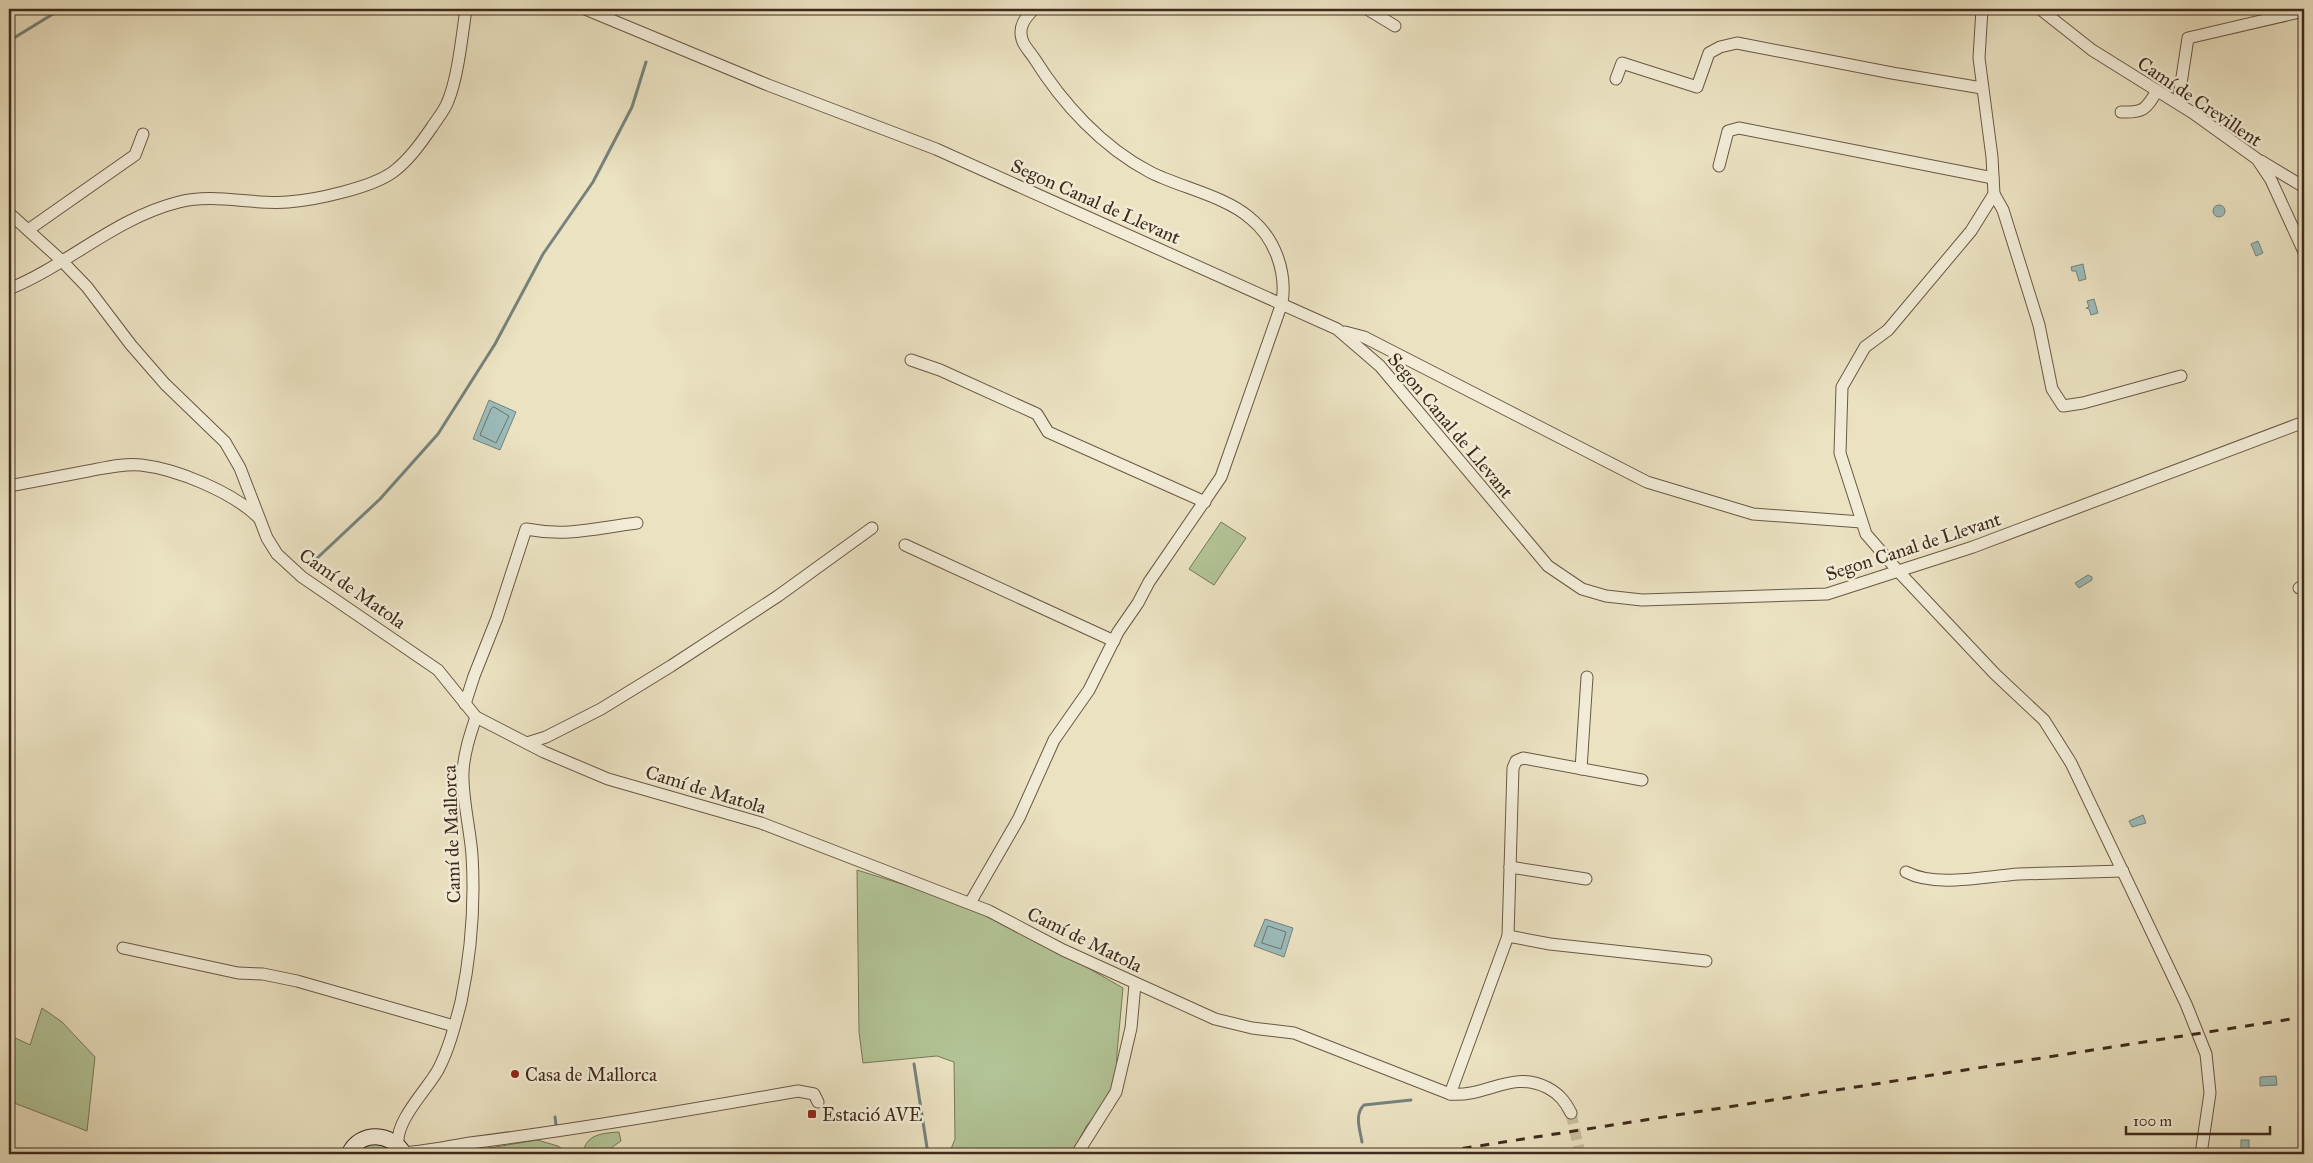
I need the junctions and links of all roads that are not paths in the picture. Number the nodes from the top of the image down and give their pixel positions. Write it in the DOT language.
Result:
graph roads {
  1 [pos="466,9"];
  2 [pos="585,9"];
  3 [pos="1034,9"];
  4 [pos="1367,9"];
  5 [pos="1982,9"];
  6 [pos="2040,9"];
  7 [pos="2304,11"];
  8 [pos="1395,26"];
  9 [pos="1616,79"];
  10 [pos="1982,88"];
  11 [pos="2157,91"];
  12 [pos="2178,103"];
  13 [pos="2121,112"];
  14 [pos="143,134"];
  15 [pos="2257,159"];
  16 [pos="1719,166"];
  17 [pos="1993,178"];
  18 [pos="2304,187"];
  19 [pos="1994,194"];
  20 [pos="9,213"];
  21 [pos="28,230"];
  22 [pos="2304,252"];
  23 [pos="61,260"];
  24 [pos="9,289"];
  25 [pos="1282,303"];
  26 [pos="1341,331"];
  27 [pos="911,360"];
  28 [pos="2181,376"];
  29 [pos="2304,422"];
  30 [pos="9,486"];
  31 [pos="1205,502"];
  32 [pos="262,520"];
  33 [pos="1861,522"];
  34 [pos="637,523"];
  35 [pos="872,528"];
  36 [pos="905,545"];
  37 [pos="1898,571"];
  38 [pos="1114,641"];
  39 [pos="1587,677"];
  40 [pos="465,704"];
  41 [pos="476,717"];
  42 [pos="527,743"];
  43 [pos="1581,769"];
  44 [pos="1642,780"];
  45 [pos="1510,868"];
  46 [pos="2123,871"];
  47 [pos="1906,872"];
  48 [pos="1586,879"];
  49 [pos="970,903"];
  50 [pos="1508,936"];
  51 [pos="123,948"];
  52 [pos="1706,961"];
  53 [pos="1135,984"];
  54 [pos="454,1026"];
  55 [pos="1450,1094"];
  56 [pos="818,1102"];
  57 [pos="1571,1113"];
  58 [pos="407,1117"];
  59 [pos="377,1136"];
  60 [pos="402,1150"];
  61 [pos="424,1152"];
  62 [pos="349,1154"];
  63 [pos="1077,1154"];
  64 [pos="2201,1154"];
  1 -- 23 [label="street"];
  2 -- 25 [label="street, Segon Canal de Llevant"];
  3 -- 25 [label="street"];
  4 -- 8 [label="street"];
  5 -- 10 [label="street"];
  6 -- 11 [label="street, Camí de Crevillent"];
  7 -- 12 [label="street"];
  9 -- 10 [label="street"];
  10 -- 17 [label="street"];
  11 -- 12 [label="street, Camí de Crevillent"];
  11 -- 13 [label="street"];
  12 -- 15 [label="street, Camí de Crevillent"];
  14 -- 21 [label="street"];
  15 -- 18 [label="street"];
  15 -- 22 [label="street, Camí de Crevillent"];
  16 -- 17 [label="street"];
  17 -- 19 [label="street"];
  19 -- 28 [label="street"];
  19 -- 33 [label="street"];
  20 -- 21 [label="street, Camí de Matola"];
  21 -- 23 [label="street, Camí de Matola"];
  23 -- 24 [label="street"];
  23 -- 32 [label="street, Camí de Matola"];
  25 -- 26 [label="street, Segon Canal de Llevant"];
  25 -- 31 [label="street"];
  26 -- 33 [label="street"];
  26 -- 37 [label="street, Segon Canal de Llevant"];
  27 -- 31 [label="street"];
  29 -- 37 [label="street, Segon Canal de Llevant"];
  30 -- 32 [label="street"];
  31 -- 38 [label="street"];
  32 -- 40 [label="street, Camí de Matola"];
  33 -- 37 [label="street"];
  34 -- 40 [label="street"];
  35 -- 42 [label="street"];
  36 -- 38 [label="street"];
  37 -- 46 [label="street"];
  38 -- 49 [label="street"];
  39 -- 43 [label="street"];
  40 -- 41 [label="street, Camí de Matola"];
  41 -- 42 [label="street, Camí de Matola"];
  41 -- 54 [label="street, Camí de Mallorca"];
  42 -- 49 [label="street, Camí de Matola"];
  43 -- 44 [label="street"];
  43 -- 45 [label="street"];
  45 -- 48 [label="street"];
  45 -- 50 [label="street"];
  46 -- 47 [label="street"];
  46 -- 64 [label="street"];
  49 -- 53 [label="street, Camí de Matola"];
  50 -- 52 [label="street"];
  50 -- 55 [label="street"];
  51 -- 54 [label="street"];
  53 -- 55 [label="street, Camí de Matola"];
  53 -- 63 [label="street"];
  54 -- 58 [label="street, Camí de Mallorca"];
  55 -- 57 [label="street, Camí de Matola"];
  56 -- 61 [label="street"];
  58 -- 59 [label="street, Camí de Mallorca"];
  58 -- 60 [label="street, Camí de Mallorca"];
  59 -- 60 [label="main road"];
  59 -- 62 [label="main road"];
  60 -- 61 [label="street"];
}
